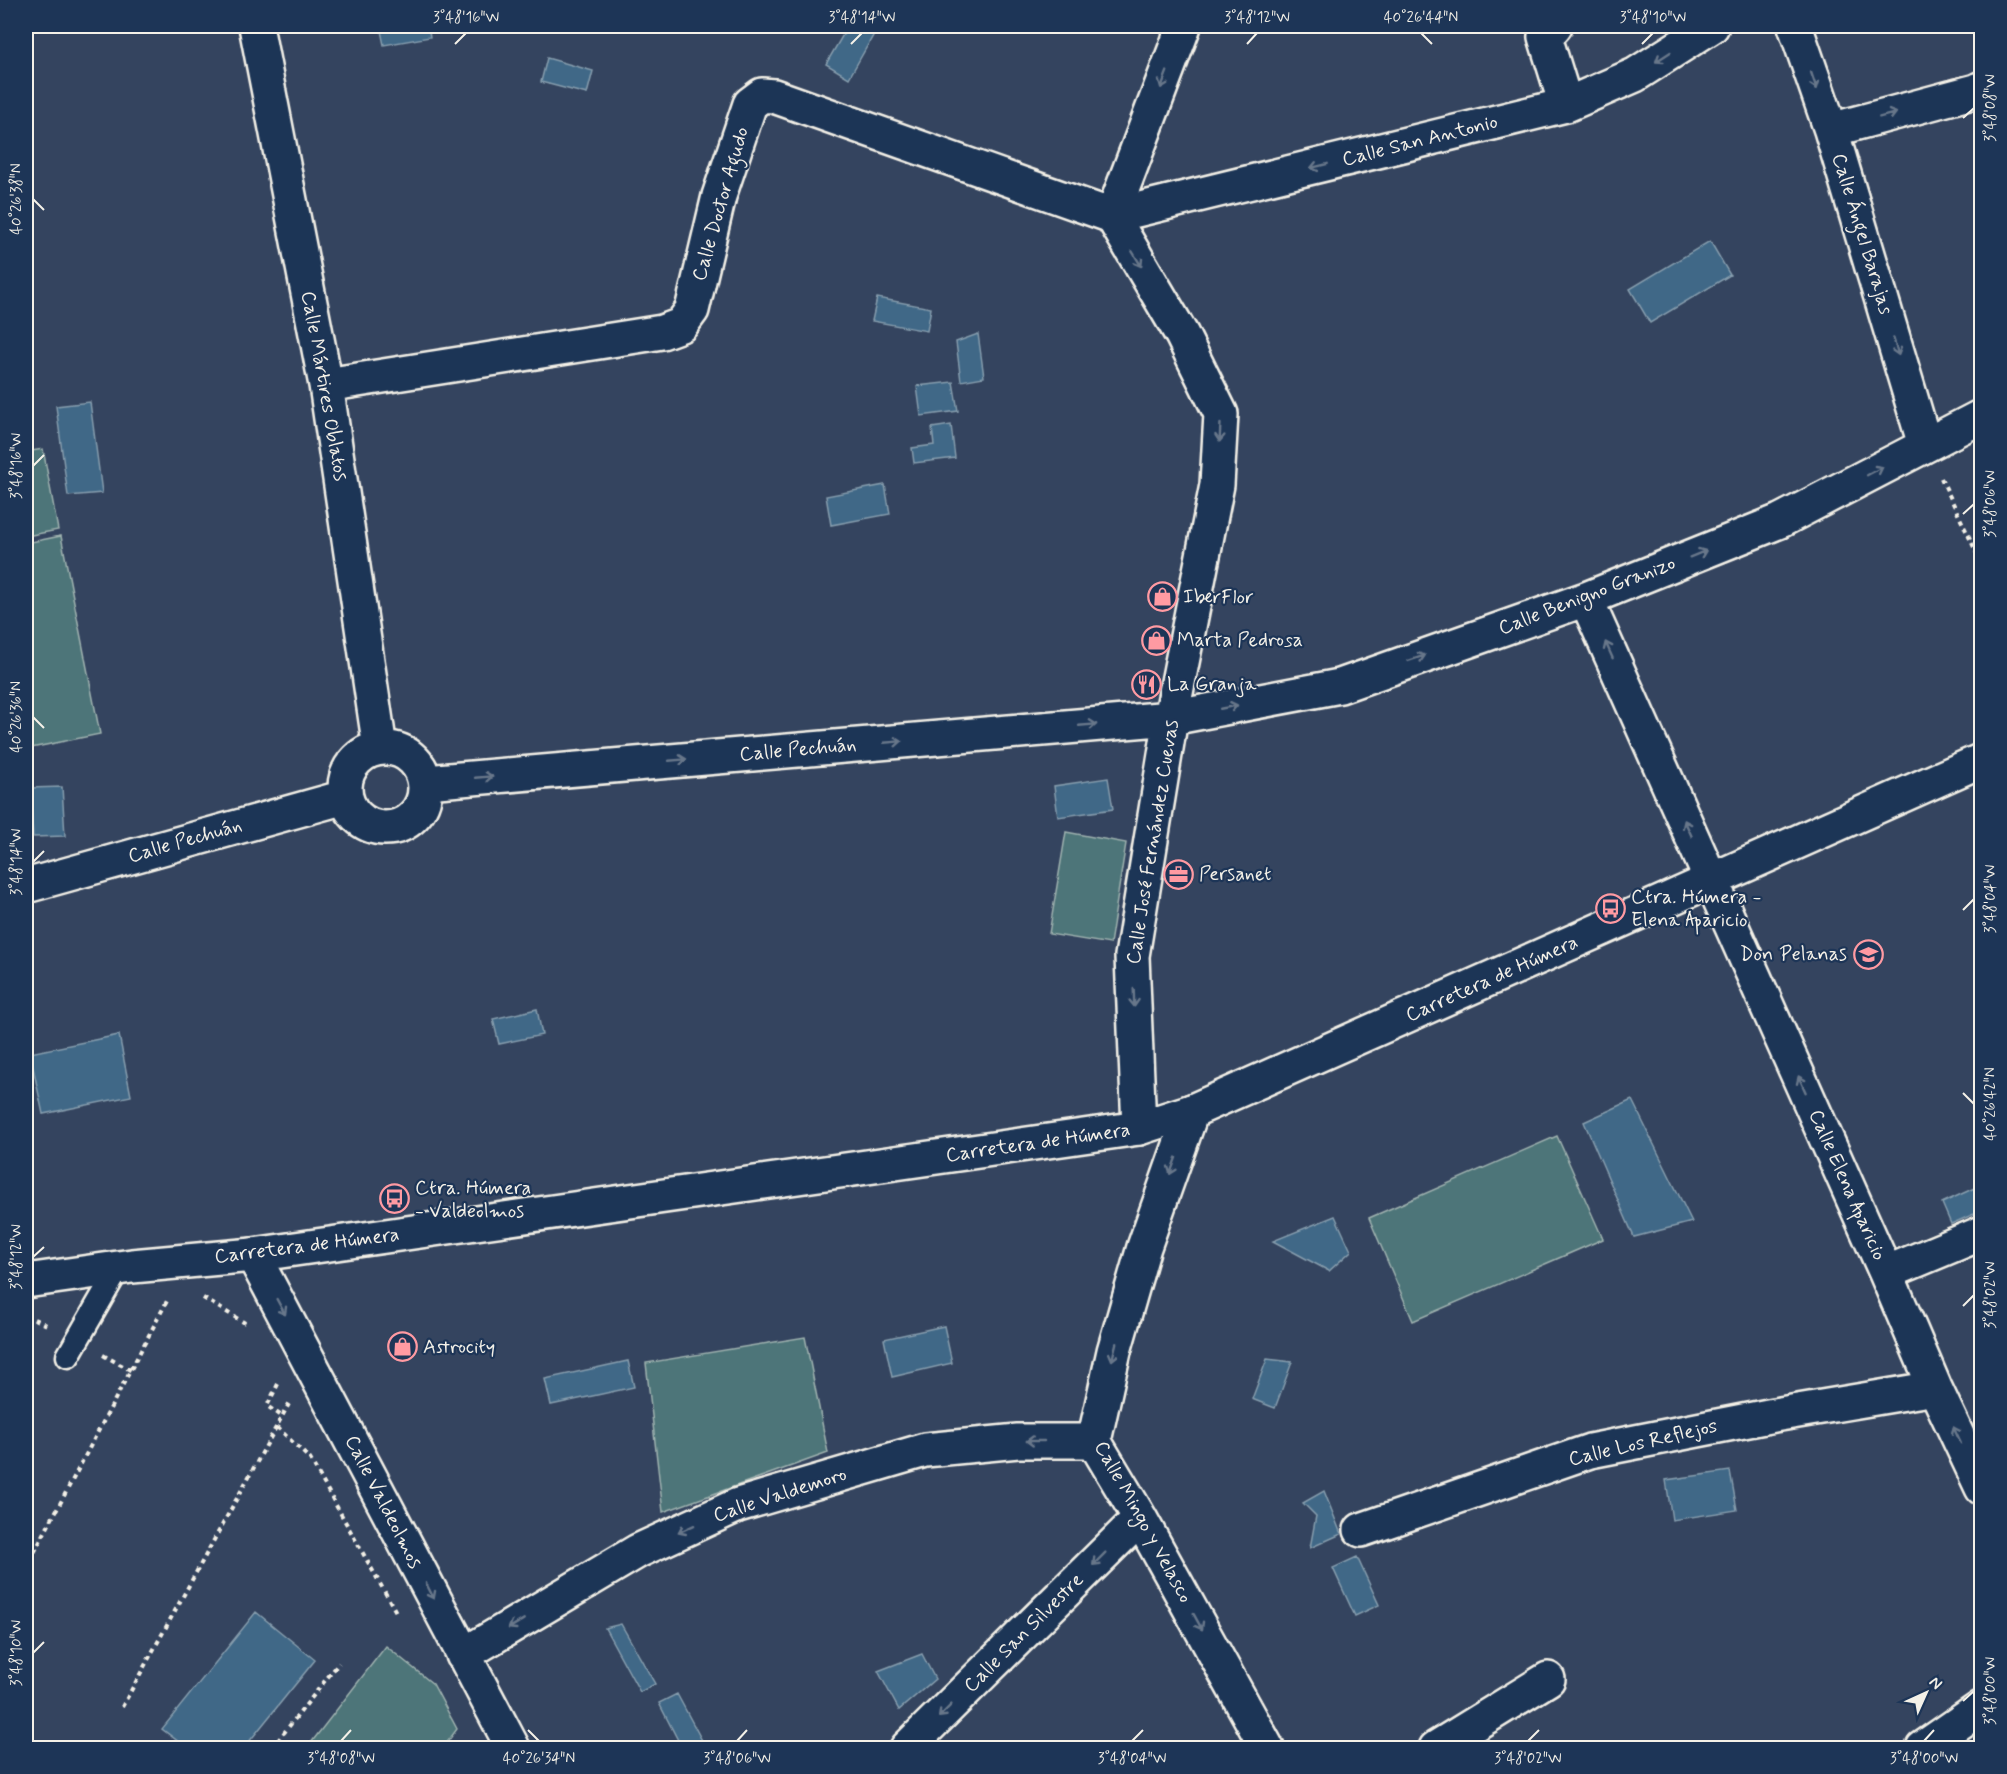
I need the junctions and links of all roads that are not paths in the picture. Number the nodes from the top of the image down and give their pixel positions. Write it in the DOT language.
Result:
graph roads {
  1 [pos="256,26"];
  2 [pos="1184,26"];
  3 [pos="1555,26"];
  4 [pos="1712,26"];
  5 [pos="1795,26"];
  6 [pos="1982,88"];
  7 [pos="1566,105"];
  8 [pos="1831,130"];
  9 [pos="1112,216"];
  10 [pos="326,385"];
  11 [pos="1982,416"];
  12 [pos="1925,444"];
  13 [pos="1586,598"];
  14 [pos="1171,718"];
  15 [pos="380,748"];
  16 [pos="1982,760"];
  17 [pos="426,782"];
  18 [pos="345,797"];
  19 [pos="1712,882"];
  20 [pos="26,886"];
  21 [pos="1192,1111"];
  22 [pos="1139,1128"];
  23 [pos="1982,1233"];
  24 [pos="253,1255"];
  25 [pos="118,1269"];
  26 [pos="1886,1273"];
  27 [pos="26,1281"];
  28 [pos="68,1356"];
  29 [pos="1935,1388"];
  30 [pos="1094,1441"];
  31 [pos="1982,1488"];
  32 [pos="1140,1518"];
  33 [pos="1361,1530"];
  34 [pos="463,1655"];
  35 [pos="1548,1679"];
  36 [pos="1982,1707"];
  37 [pos="513,1749"];
  38 [pos="907,1749"];
  39 [pos="1267,1749"];
  40 [pos="1436,1749"];
  41 [pos="1923,1749"];
  1 -- 10 [label="street, Calle Mártires Oblatos"];
  2 -- 9 [label="street, one-way"];
  3 -- 7 [label="street"];
  4 -- 7 [label="street, Calle San Antonio, one-way"];
  5 -- 8 [label="street, Calle Ángel Barajas, one-way"];
  8 -- 6 [label="street, one-way"];
  7 -- 9 [label="street, Calle San Antonio, one-way"];
  8 -- 12 [label="street, Calle Ángel Barajas, one-way"];
  9 -- 10 [label="street, Calle Doctor Agudo"];
  9 -- 14 [label="street, Calle José Fernández Cuevas, one-way"];
  10 -- 15 [label="street, Calle Mártires Oblatos"];
  11 -- 12 [label="street, Calle Benigno Granizo"];
  13 -- 12 [label="street, Calle Benigno Granizo, one-way"];
  14 -- 13 [label="street, Calle Benigno Granizo, one-way"];
  19 -- 13 [label="street, Calle Elena Aparicio, one-way"];
  17 -- 14 [label="street, Calle Pechuán, one-way"];
  14 -- 22 [label="street, Calle José Fernández Cuevas, one-way"];
  15 -- 17 [label="street"];
  15 -- 18 [label="street"];
  16 -- 19 [label="street, Carretera de Húmera"];
  17 -- 18 [label="street"];
  18 -- 20 [label="street, Calle Pechuán"];
  19 -- 21 [label="street, Carretera de Húmera"];
  26 -- 19 [label="street, Calle Elena Aparicio, one-way"];
  21 -- 22 [label="street, Carretera de Húmera"];
  21 -- 30 [label="street, Calle Mingo y Velasco, one-way"];
  22 -- 24 [label="street, Carretera de Húmera"];
  23 -- 26 [label="street"];
  24 -- 25 [label="street, Carretera de Húmera"];
  24 -- 34 [label="street, Calle Valdeolmos, one-way"];
  25 -- 27 [label="street, Carretera de Húmera"];
  25 -- 28 [label="lane"];
  26 -- 29 [label="street, Calle Elena Aparicio"];
  31 -- 29 [label="street, Calle Elena Aparicio, one-way"];
  29 -- 33 [label="street, Calle Los Reflejos"];
  30 -- 32 [label="street, Calle Mingo y Velasco"];
  30 -- 34 [label="street, Calle Valdemoro, one-way"];
  32 -- 38 [label="street, Calle San Silvestre, one-way"];
  32 -- 39 [label="street, Calle Mingo y Velasco, one-way"];
  34 -- 37 [label="street, Calle Valdeolmos"];
  35 -- 40 [label="street"];
  36 -- 41 [label="street"];
}
